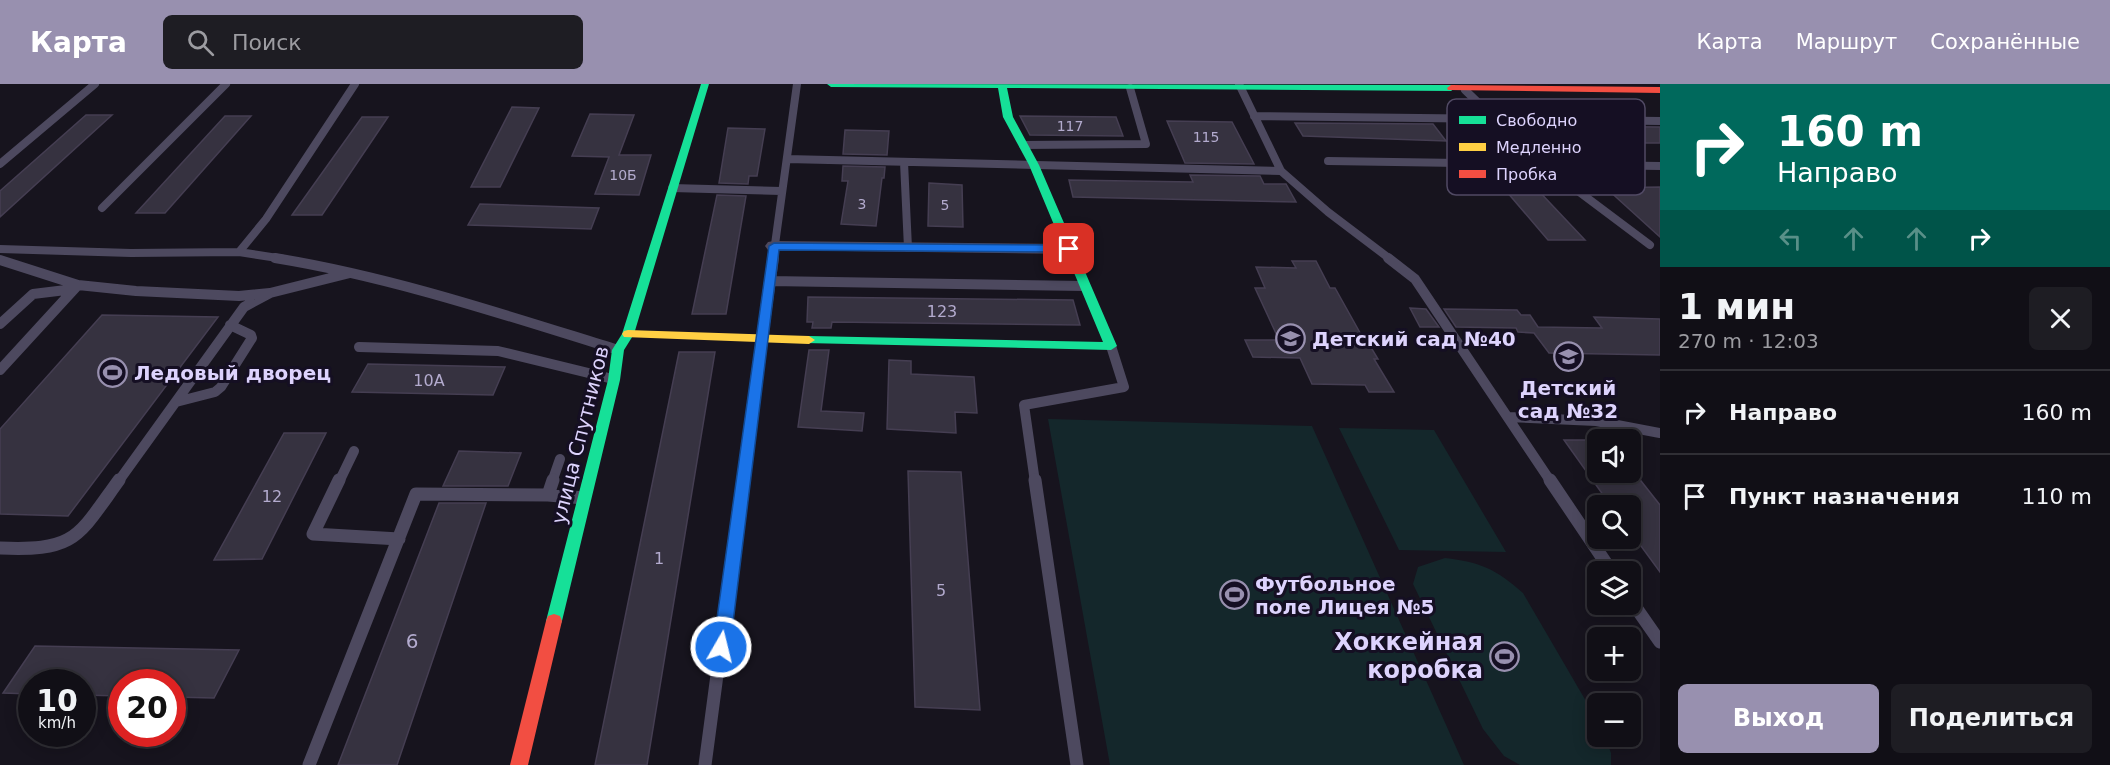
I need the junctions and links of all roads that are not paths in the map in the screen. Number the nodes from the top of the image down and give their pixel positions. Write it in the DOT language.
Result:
graph roads {
  1 [pos="95,84"];
  2 [pos="226,84"];
  3 [pos="355,84"];
  4 [pos="705,84"];
  5 [pos="797,84"];
  6 [pos="831,84"];
  7 [pos="1074,85"];
  8 [pos="1240,86"];
  9 [pos="1388,86"];
  10 [pos="1002,87"];
  11 [pos="1130,88"];
  12 [pos="1465,90"];
  13 [pos="1660,90"];
  14 [pos="1474,99"];
  15 [pos="1254,116"];
  16 [pos="1447,118"];
  17 [pos="1645,121"];
  18 [pos="1660,121"];
  19 [pos="1023,145"];
  20 [pos="787,159"];
  21 [pos="1328,161"];
  22 [pos="904,162"];
  23 [pos="1447,163"];
  24 [pos="0,164"];
  25 [pos="1034,165"];
  26 [pos="1645,166"];
  27 [pos="1660,166"];
  28 [pos="1281,171"];
  29 [pos="672,188"];
  30 [pos="781,191"];
  31 [pos="1583,195"];
  32 [pos="102,208"];
  33 [pos="1650,245"];
  34 [pos="774,246"];
  35 [pos="908,248"];
  36 [pos="0,249"];
  37 [pos="1069,249"];
  38 [pos="239,252"];
  39 [pos="0,260"];
  40 [pos="350,273"];
  41 [pos="770,281"];
  42 [pos="1085,286"];
  43 [pos="76,287"];
  44 [pos="270,293"];
  45 [pos="0,324"];
  46 [pos="231,325"];
  47 [pos="628,334"];
  48 [pos="762,339"];
  49 [pos="1111,345"];
  50 [pos="359,347"];
  51 [pos="618,350"];
  52 [pos="4,360"];
  53 [pos="0,370"];
  54 [pos="614,380"];
  55 [pos="176,402"];
  56 [pos="1508,417"];
  57 [pos="1660,433"];
  58 [pos="354,451"];
  59 [pos="560,459"];
  60 [pos="548,495"];
  61 [pos="585,498"];
  62 [pos="399,539"];
  63 [pos="0,548"];
  64 [pos="1605,561"];
  65 [pos="1641,615"];
  66 [pos="1660,642"];
  67 [pos="309,765"];
  68 [pos="519,765"];
  69 [pos="705,765"];
  70 [pos="1077,765"];
  1 -- 24 [label="lane"];
  2 -- 32 [label="lane"];
  3 -- 38 [label="lane"];
  4 -- 29 [label="street, улица Спутников"];
  5 -- 20 [label="lane"];
  6 -- 10 [label="street"];
  7 -- 10 [label="street"];
  7 -- 11 [label="street"];
  8 -- 9 [label="street"];
  8 -- 11 [label="street"];
  8 -- 15 [label="lane"];
  9 -- 12 [label="street"];
  10 -- 19 [label="street"];
  11 -- 19 [label="lane"];
  12 -- 13 [label="street"];
  12 -- 14 [label="lane"];
  15 -- 16 [label="lane"];
  15 -- 28 [label="lane"];
  17 -- 18 [label="lane"];
  19 -- 25 [label="street"];
  20 -- 22 [label="lane"];
  20 -- 30 [label="lane"];
  21 -- 23 [label="lane"];
  22 -- 25 [label="lane"];
  22 -- 35 [label="lane"];
  25 -- 28 [label="lane"];
  25 -- 37 [label="street"];
  26 -- 27 [label="lane"];
  28 -- 56 [label="lane"];
  29 -- 30 [label="lane"];
  29 -- 47 [label="street, улица Спутников"];
  30 -- 34 [label="lane"];
  31 -- 33 [label="lane"];
  34 -- 35 [label="street"];
  34 -- 41 [label="lane"];
  35 -- 37 [label="street"];
  36 -- 38 [label="lane"];
  37 -- 42 [label="street"];
  38 -- 40 [label="lane"];
  39 -- 43 [label="lane"];
  40 -- 44 [label="lane"];
  40 -- 51 [label="lane"];
  41 -- 42 [label="lane"];
  41 -- 48 [label="lane"];
  42 -- 49 [label="street"];
  43 -- 44 [label="lane"];
  43 -- 45 [label="lane"];
  43 -- 52 [label="lane"];
  44 -- 46 [label="lane"];
  46 -- 55 [label="lane"];
  46 -- 55 [label="lane"];
  47 -- 48 [label="street"];
  47 -- 51 [label="street, улица Спутников"];
  48 -- 49 [label="street"];
  48 -- 69 [label="lane"];
  49 -- 70 [label="lane"];
  50 -- 54 [label="lane"];
  51 -- 54 [label="street, улица Спутников"];
  52 -- 53 [label="lane"];
  54 -- 61 [label="street, улица Спутников"];
  55 -- 63 [label="lane"];
  56 -- 57 [label="lane"];
  56 -- 64 [label="lane"];
  58 -- 62 [label="lane"];
  59 -- 60 [label="lane"];
  60 -- 61 [label="lane"];
  60 -- 62 [label="lane"];
  61 -- 68 [label="street, улица Спутников"];
  62 -- 67 [label="lane"];
  65 -- 66 [label="lane"];
}
